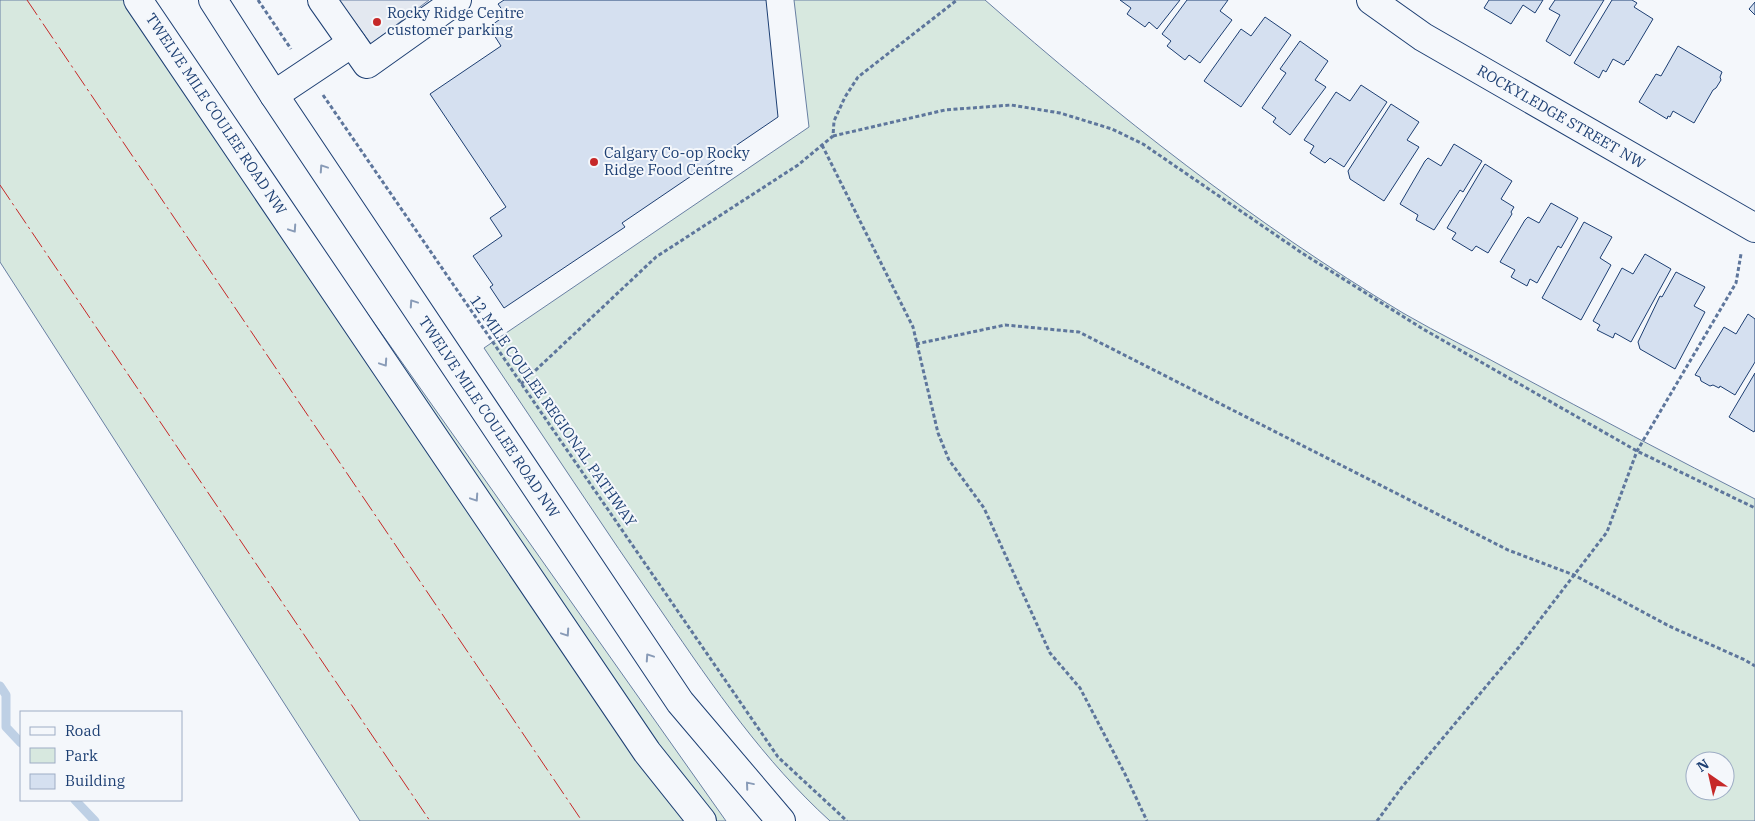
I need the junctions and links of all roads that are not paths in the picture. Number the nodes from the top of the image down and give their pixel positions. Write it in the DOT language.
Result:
graph roads {
  1 [pos="138,0"];
  2 [pos="213,0"];
  3 [pos="322,0"];
  4 [pos="457,0"];
  5 [pos="1371,0"];
  6 [pos="352,43"];
  7 [pos="274,95"];
  8 [pos="1752,221"];
  9 [pos="702,821"];
  10 [pos="781,821"];
  1 -- 9 [label="main road, TWELVE MILE COULEE ROAD NW, one-way"];
  2 -- 7 [label="main road, TWELVE MILE COULEE ROAD NW"];
  3 -- 6 [label="main road"];
  4 -- 6 [label="main road"];
  5 -- 8 [label="main road, ROCKYLEDGE STREET NW"];
  6 -- 7 [label="main road"];
  10 -- 7 [label="main road, TWELVE MILE COULEE ROAD NW, one-way"];
}
